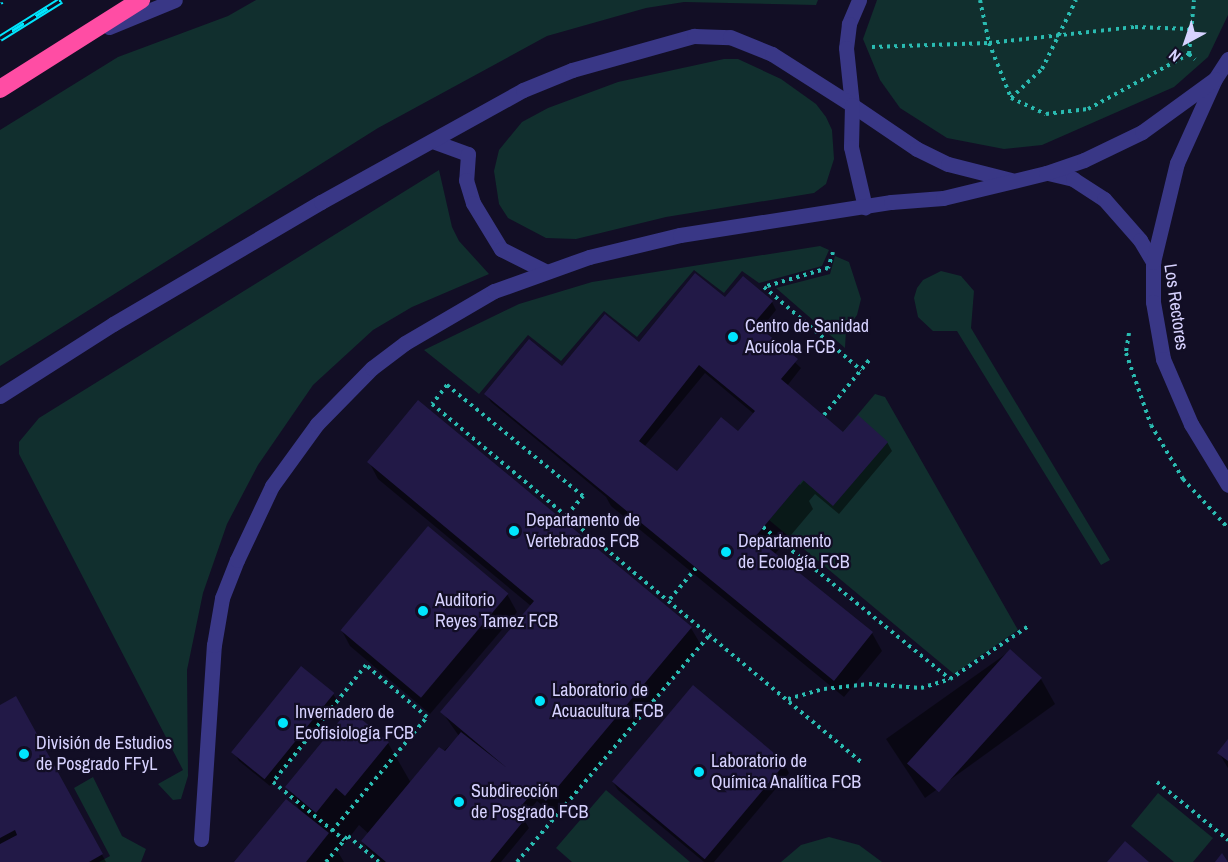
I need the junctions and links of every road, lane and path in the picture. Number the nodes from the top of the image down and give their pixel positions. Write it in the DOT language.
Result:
graph roads {
  1 [pos="141,0"];
  2 [pos="175,0"];
  3 [pos="859,0"];
  4 [pos="980,0"];
  5 [pos="1076,0"];
  6 [pos="1194,0"];
  7 [pos="1191,29"];
  8 [pos="86,36"];
  9 [pos="1060,36"];
  10 [pos="989,43"];
  11 [pos="846,48"];
  12 [pos="1189,54"];
  13 [pos="1228,59"];
  14 [pos="1215,79"];
  15 [pos="0,89"];
  16 [pos="1011,99"];
  17 [pos="852,105"];
  18 [pos="435,142"];
  19 [pos="1046,173"];
  20 [pos="1012,180"];
  21 [pos="866,207"];
  22 [pos="833,252"];
  23 [pos="1153,262"];
  24 [pos="545,271"];
  25 [pos="870,359"];
  26 [pos="861,370"];
  27 [pos="0,396"];
  28 [pos="824,415"];
  29 [pos="1228,485"];
  30 [pos="567,515"];
  31 [pos="763,527"];
  32 [pos="696,568"];
  33 [pos="670,600"];
  34 [pos="1030,625"];
  35 [pos="711,633"];
  36 [pos="950,679"];
  37 [pos="788,699"];
  38 [pos="861,762"];
  39 [pos="1157,782"];
  40 [pos="333,831"];
  41 [pos="201,839"];
  42 [pos="344,840"];
  43 [pos="1228,840"];
  44 [pos="326,862"];
  45 [pos="379,862"];
  46 [pos="517,862"];
  1 -- 8 [label="highway"];
  2 -- 8 [label="street"];
  3 -- 11 [label="street"];
  4 -- 10 [label="path"];
  5 -- 9 [label="path"];
  6 -- 7 [label="path"];
  7 -- 9 [label="path"];
  7 -- 12 [label="path"];
  8 -- 15 [label="highway"];
  9 -- 10 [label="path"];
  9 -- 16 [label="path"];
  10 -- 11 [label="path"];
  10 -- 16 [label="path"];
  11 -- 17 [label="street"];
  12 -- 14 [label="path"];
  12 -- 16 [label="path"];
  13 -- 14 [label="street"];
  14 -- 19 [label="street, Los Rectores"];
  14 -- 23 [label="street"];
  17 -- 18 [label="street, Los Rectores"];
  17 -- 20 [label="street, Los Rectores"];
  17 -- 21 [label="street"];
  18 -- 24 [label="street"];
  18 -- 27 [label="street, Los Rectores"];
  19 -- 20 [label="street, Los Rectores"];
  19 -- 23 [label="street, Los Rectores"];
  20 -- 21 [label="street, Los Rectores"];
  21 -- 24 [label="street, Los Rectores"];
  22 -- 26 [label="path"];
  23 -- 29 [label="street, Los Rectores"];
  24 -- 41 [label="street, Los Rectores"];
  25 -- 26 [label="path"];
  26 -- 28 [label="path"];
  30 -- 30 [label="path"];
  30 -- 33 [label="path"];
  31 -- 36 [label="path"];
  32 -- 33 [label="path"];
  33 -- 35 [label="path"];
  34 -- 36 [label="path"];
  35 -- 37 [label="path"];
  35 -- 46 [label="path"];
  36 -- 37 [label="path"];
  37 -- 38 [label="path"];
  39 -- 43 [label="path"];
  40 -- 40 [label="path"];
  40 -- 42 [label="path"];
  42 -- 44 [label="path"];
  42 -- 45 [label="path"];
}
